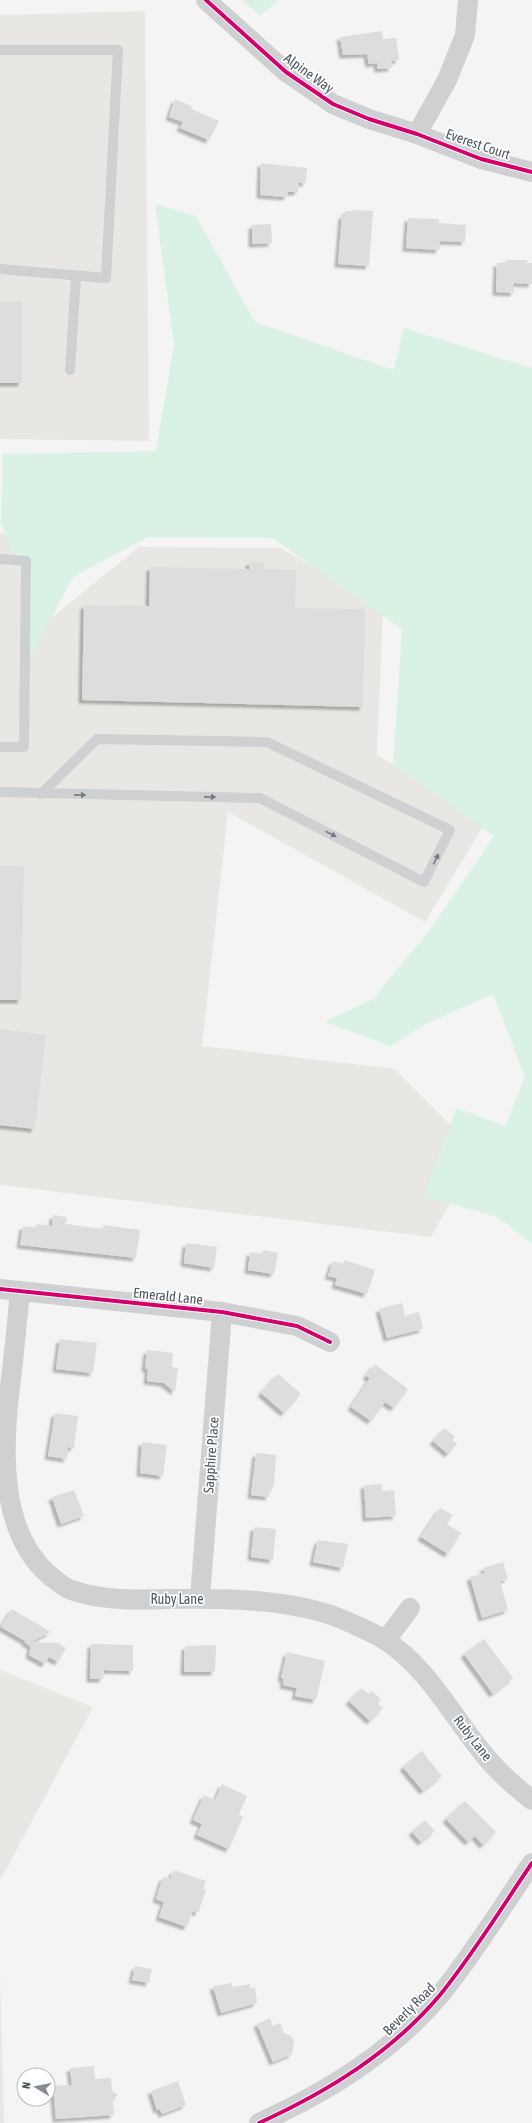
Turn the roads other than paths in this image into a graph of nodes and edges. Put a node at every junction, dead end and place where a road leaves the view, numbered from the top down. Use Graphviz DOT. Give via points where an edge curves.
graph roads {
  1 [pos="206,0"];
  2 [pos="468,0"];
  3 [pos="0,50"];
  4 [pos="417,134"];
  5 [pos="532,172"];
  6 [pos="0,269"];
  7 [pos="76,276"];
  8 [pos="70,370"];
  9 [pos="0,559"];
  10 [pos="0,747"];
  11 [pos="0,792"];
  12 [pos="41,794"];
  13 [pos="0,1290"];
  14 [pos="20,1292"];
  15 [pos="222,1312"];
  16 [pos="330,1342"];
  17 [pos="200,1598"];
  18 [pos="410,1608"];
  19 [pos="386,1640"];
  20 [pos="532,1800"];
  21 [pos="532,1863"];
  22 [pos="258,2123"];
  1 -- 4 [label="street, Alpine Way" via="286,72 333,104 369,119"];
  2 -- 4 [label="street" via="465,35 447,80"];
  3 -- 7 [label="lane" via="118,50 106,278"];
  4 -- 5 [label="street, Everest Court" via="482,159"];
  6 -- 7 [label="lane"];
  7 -- 8 [label="lane"];
  9 -- 10 [label="lane" via="26,561 24,747"];
  11 -- 12 [label="lane"];
  12 -- 12 [label="lane, one-way" via="260,798 424,882 450,830 267,742 97,739"];
  13 -- 14 [label="street, Emerald Lane"];
  14 -- 15 [label="street, Emerald Lane"];
  14 -- 17 [label="street, Ruby Lane" via="1,1473 5,1510 17,1540 37,1567 69,1589 101,1598"];
  15 -- 16 [label="street, Emerald Lane" via="297,1326"];
  15 -- 17 [label="street, Sapphire Place"];
  17 -- 19 [label="street, Ruby Lane" via="303,1608 344,1620"];
  18 -- 19 [label="street"];
  19 -- 20 [label="street, Ruby Lane" via="416,1666 436,1689 482,1753 515,1787"];
  21 -- 22 [label="street, Beverly Road" via="463,1966 439,1996 403,2033 337,2083 299,2105"];
}
